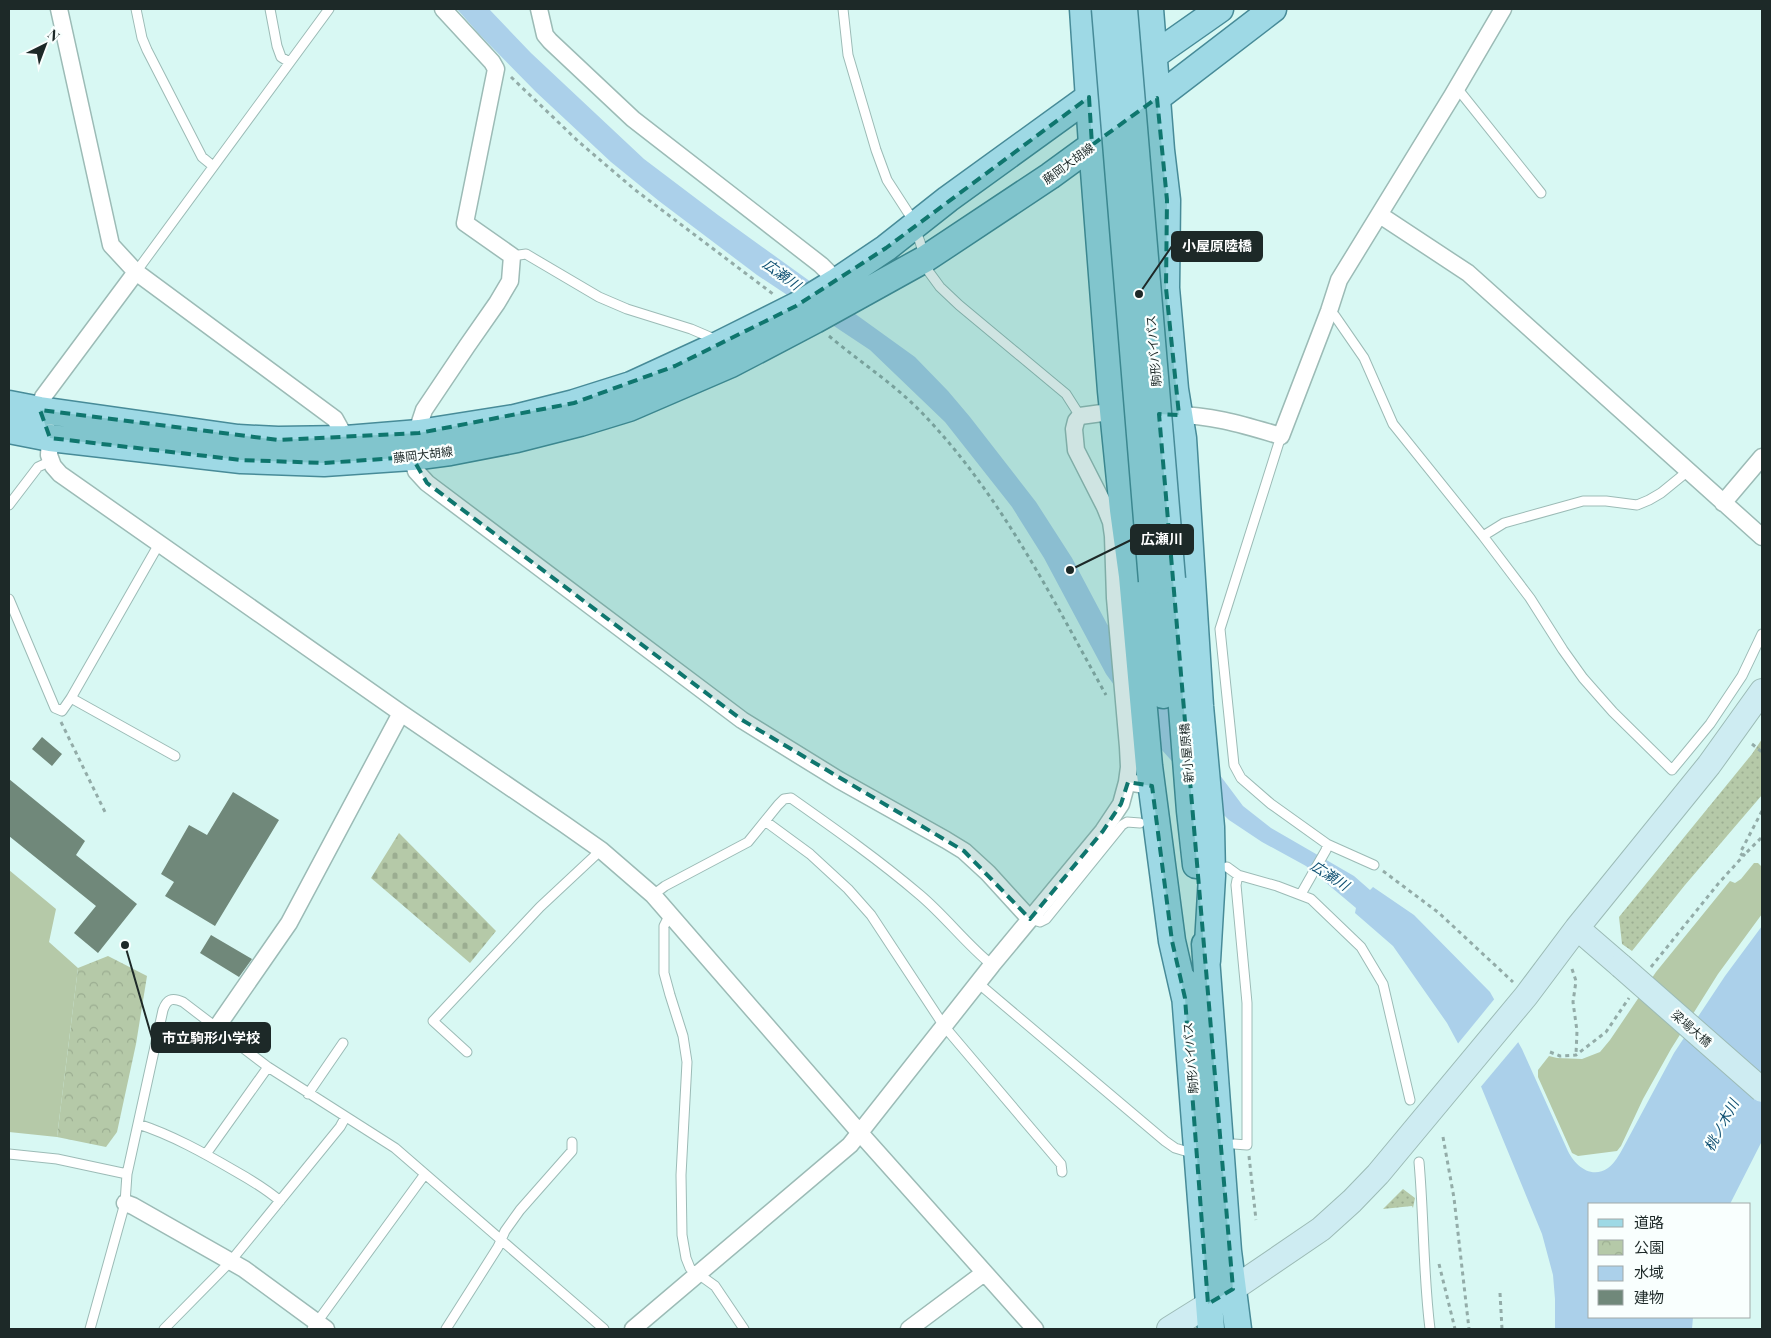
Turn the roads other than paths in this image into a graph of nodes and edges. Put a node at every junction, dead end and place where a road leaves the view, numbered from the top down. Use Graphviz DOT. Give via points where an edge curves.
graph roads {
  1 [pos="59,9"];
  2 [pos="136,9"];
  3 [pos="270,9"];
  4 [pos="329,9"];
  5 [pos="443,9"];
  6 [pos="540,9"];
  7 [pos="843,9"];
  8 [pos="1083,9"];
  9 [pos="1105,9"];
  10 [pos="1124,9"];
  11 [pos="1150,9"];
  12 [pos="1220,9"];
  13 [pos="1273,9"];
  14 [pos="1503,9"];
  15 [pos="1153,56"];
  16 [pos="289,62"];
  17 [pos="1457,88"];
  18 [pos="1089,97"];
  19 [pos="1157,98"];
  20 [pos="1092,145"];
  21 [pos="213,166"];
  22 [pos="1050,176"];
  23 [pos="1541,193"];
  24 [pos="1098,208"];
  25 [pos="1380,215"];
  26 [pos="913,226"];
  27 [pos="512,256"];
  28 [pos="925,259"];
  29 [pos="136,272"];
  30 [pos="840,288"];
  31 [pos="1329,312"];
  32 [pos="804,314"];
  33 [pos="718,345"];
  34 [pos="9,404"];
  35 [pos="40,410"];
  36 [pos="1114,412"];
  37 [pos="1179,415"];
  38 [pos="1080,416"];
  39 [pos="9,430"];
  40 [pos="1281,436"];
  41 [pos="346,439"];
  42 [pos="416,445"];
  43 [pos="51,449"];
  44 [pos="1762,456"];
  45 [pos="1688,471"];
  46 [pos="1723,503"];
  47 [pos="9,505"];
  48 [pos="1483,536"];
  49 [pos="1762,537"];
  50 [pos="159,544"];
  51 [pos="1162,580"];
  52 [pos="9,599"];
  53 [pos="1762,634"];
  54 [pos="1161,671"];
  55 [pos="1762,691"];
  56 [pos="71,698"];
  57 [pos="1191,700"];
  58 [pos="400,713"];
  59 [pos="175,756"];
  60 [pos="1149,780"];
  61 [pos="1190,811"];
  62 [pos="765,821"];
  63 [pos="1140,823"];
  64 [pos="1326,847"];
  65 [pos="602,850"];
  66 [pos="1374,865"];
  67 [pos="1227,867"];
  68 [pos="1238,875"];
  69 [pos="1301,894"];
  70 [pos="653,895"];
  71 [pos="670,914"];
  72 [pos="1030,919"];
  73 [pos="1577,928"];
  74 [pos="1206,961"];
  75 [pos="992,965"];
  76 [pos="978,983"];
  77 [pos="944,1026"];
  78 [pos="217,1027"];
  79 [pos="343,1043"];
  80 [pos="467,1052"];
  81 [pos="268,1068"];
  82 [pos="1762,1090"];
  83 [pos="308,1094"];
  84 [pos="1410,1100"];
  85 [pos="345,1118"];
  86 [pos="138,1124"];
  87 [pos="860,1133"];
  88 [pos="572,1142"];
  89 [pos="1234,1144"];
  90 [pos="1185,1151"];
  91 [pos="9,1154"];
  92 [pos="206,1154"];
  93 [pos="1419,1162"];
  94 [pos="1062,1172"];
  95 [pos="127,1174"];
  96 [pos="425,1174"];
  97 [pos="280,1201"];
  98 [pos="124,1204"];
  99 [pos="501,1240"];
  100 [pos="230,1262"];
  101 [pos="984,1273"];
  102 [pos="697,1274"];
  103 [pos="1233,1289"];
  104 [pos="1209,1317"];
  105 [pos="318,1327"];
  106 [pos="90,1329"];
  107 [pos="164,1329"];
  108 [pos="446,1329"];
  109 [pos="604,1329"];
  110 [pos="633,1329"];
  111 [pos="744,1329"];
  112 [pos="909,1329"];
  113 [pos="1035,1329"];
  114 [pos="1169,1329"];
  115 [pos="1238,1329"];
  116 [pos="1430,1329"];
  1 -- 29 [label="street" via="111,245"];
  2 -- 21 [label="lane" via="147,50 202,157"];
  3 -- 16 [label="lane" via="277,46 281,57"];
  4 -- 16 [label="lane"];
  5 -- 27 [label="street" via="496,69 466,223"];
  6 -- 30 [label="street" via="545,35 550,41 633,119 821,265"];
  7 -- 26 [label="lane" via="848,55 876,150"];
  8 -- 18 [label="main road"];
  9 -- 51 [label="main road, 駒形バイパス, bridge"];
  10 -- 51 [label="main road, 駒形バイパス, bridge"];
  11 -- 15 [label="main road"];
  12 -- 15 [label="main road"];
  13 -- 19 [label="main road, 藤岡大胡線"];
  14 -- 17 [label="street"];
  15 -- 18 [label="main road"];
  15 -- 19 [label="main road"];
  16 -- 21 [label="lane"];
  17 -- 23 [label="lane"];
  17 -- 25 [label="street"];
  18 -- 20 [label="main road"];
  18 -- 26 [label="main road"];
  19 -- 20 [label="main road, 藤岡大胡線"];
  19 -- 37 [label="main road" via="1167,200 1166,288"];
  20 -- 22 [label="main road, 藤岡大胡線"];
  20 -- 24 [label="main road"];
  21 -- 29 [label="lane"];
  22 -- 24 [label="main road" via="1075,181"];
  22 -- 28 [label="main road, 藤岡大胡線"];
  24 -- 36 [label="main road"];
  25 -- 31 [label="street" via="1339,280"];
  25 -- 45 [label="street" via="1468,273"];
  26 -- 28 [label="lane"];
  26 -- 30 [label="main road"];
  27 -- 33 [label="lane" via="526,254 599,297 705,335"];
  27 -- 42 [label="street" via="510,281 424,410"];
  28 -- 30 [label="main road, 藤岡大胡線"];
  28 -- 38 [label="lane" via="929,272 940,287 1066,394"];
  29 -- 35 [label="street" via="49,387"];
  29 -- 41 [label="street" via="335,419"];
  30 -- 32 [label="main road"];
  31 -- 40 [label="street"];
  31 -- 48 [label="lane" via="1364,358 1393,424"];
  32 -- 33 [label="main road, 藤岡大胡線"];
  32 -- 42 [label="main road, 藤岡大胡線" via="731,364 629,408 517,439"];
  33 -- 42 [label="main road, 藤岡大胡線" via="631,385"];
  34 -- 35 [label="main road, 藤岡大胡線"];
  35 -- 41 [label="main road, 藤岡大胡線" via="238,438"];
  35 -- 43 [label="street"];
  36 -- 37 [label="street"];
  36 -- 38 [label="street"];
  36 -- 60 [label="main road"];
  37 -- 40 [label="street" via="1231,421"];
  37 -- 57 [label="main road" via="1183,438"];
  38 -- 60 [label="street" via="1076,421 1076,450 1111,522 1129,767"];
  39 -- 43 [label="main road, 藤岡大胡線"];
  40 -- 64 [label="lane" via="1220,628 1234,764 1241,778 1256,792"];
  41 -- 42 [label="main road, 藤岡大胡線"];
  42 -- 43 [label="main road, 藤岡大胡線" via="324,462"];
  42 -- 72 [label="street" via="416,470 427,483 736,716 964,852"];
  43 -- 47 [label="lane"];
  43 -- 50 [label="street" via="60,474"];
  44 -- 46 [label="street"];
  45 -- 46 [label="street"];
  45 -- 48 [label="lane" via="1661,493 1637,505 1583,501 1504,523"];
  46 -- 49 [label="street"];
  48 -- 53 [label="lane" via="1530,598 1583,678 1672,770 1710,724 1742,676"];
  50 -- 56 [label="lane"];
  50 -- 58 [label="street"];
  51 -- 54 [label="main road, 駒形バイパス"];
  51 -- 57 [label="main road, 駒形バイパス"];
  52 -- 56 [label="lane" via="55,708 62,711"];
  54 -- 60 [label="main road, 新小屋原橋"];
  55 -- 73 [label="street" via="1709,765"];
  56 -- 59 [label="lane"];
  57 -- 61 [label="main road, 新小屋原橋"];
  57 -- 74 [label="main road" via="1211,827 1212,876"];
  58 -- 65 [label="street"];
  58 -- 78 [label="street" via="289,923"];
  60 -- 72 [label="street" via="1121,804 1103,831"];
  60 -- 104 [label="main road, 駒形バイパス" via="1185,998"];
  61 -- 74 [label="main road, 駒形バイパス"];
  62 -- 70 [label="lane" via="748,842"];
  62 -- 75 [label="lane" via="784,799 791,798 921,896"];
  62 -- 77 [label="lane" via="817,860 871,915"];
  63 -- 72 [label="lane" via="1122,825 1046,919 1040,922"];
  64 -- 66 [label="lane"];
  64 -- 69 [label="lane"];
  65 -- 70 [label="street"];
  65 -- 80 [label="lane" via="540,907 433,1021"];
  67 -- 68 [label="lane"];
  68 -- 69 [label="lane"];
  68 -- 89 [label="lane" via="1236,885 1247,1003 1248,1145"];
  69 -- 84 [label="lane" via="1311,899 1361,947 1373,964 1388,1000"];
  70 -- 71 [label="street"];
  71 -- 87 [label="street"];
  71 -- 102 [label="lane" via="664,926 664,973 683,1036 687,1062 681,1175 682,1235 690,1268"];
  72 -- 75 [label="street"];
  73 -- 82 [label="street, 梁場大橋, bridge"];
  73 -- 103 [label="street" via="1520,989 1439,1101 1378,1174 1327,1224"];
  74 -- 103 [label="main road, 駒形バイパス"];
  75 -- 76 [label="street"];
  76 -- 77 [label="street"];
  76 -- 90 [label="lane" via="1165,1141"];
  77 -- 87 [label="street"];
  77 -- 94 [label="lane" via="1061,1164"];
  78 -- 81 [label="lane"];
  78 -- 86 [label="lane" via="178,1000 169,999"];
  79 -- 83 [label="lane"];
  81 -- 83 [label="lane"];
  81 -- 92 [label="lane"];
  83 -- 85 [label="lane"];
  85 -- 96 [label="lane" via="395,1148"];
  85 -- 97 [label="lane"];
  86 -- 92 [label="lane"];
  86 -- 95 [label="lane"];
  87 -- 101 [label="street"];
  87 -- 102 [label="street" via="850,1145"];
  88 -- 99 [label="lane" via="572,1151 520,1210"];
  91 -- 95 [label="lane"];
  92 -- 97 [label="lane"];
  93 -- 116 [label="lane"];
  95 -- 98 [label="lane"];
  96 -- 99 [label="lane"];
  96 -- 105 [label="lane"];
  97 -- 100 [label="lane"];
  98 -- 100 [label="street" via="133,1206"];
  98 -- 106 [label="lane"];
  99 -- 108 [label="lane"];
  99 -- 109 [label="lane"];
  100 -- 105 [label="street" via="244,1269"];
  100 -- 107 [label="lane"];
  101 -- 112 [label="street"];
  101 -- 113 [label="street"];
  102 -- 110 [label="street"];
  102 -- 111 [label="lane" via="715,1286"];
  103 -- 104 [label="street"];
  103 -- 115 [label="main road, 駒形バイパス"];
  104 -- 114 [label="street"];
}
